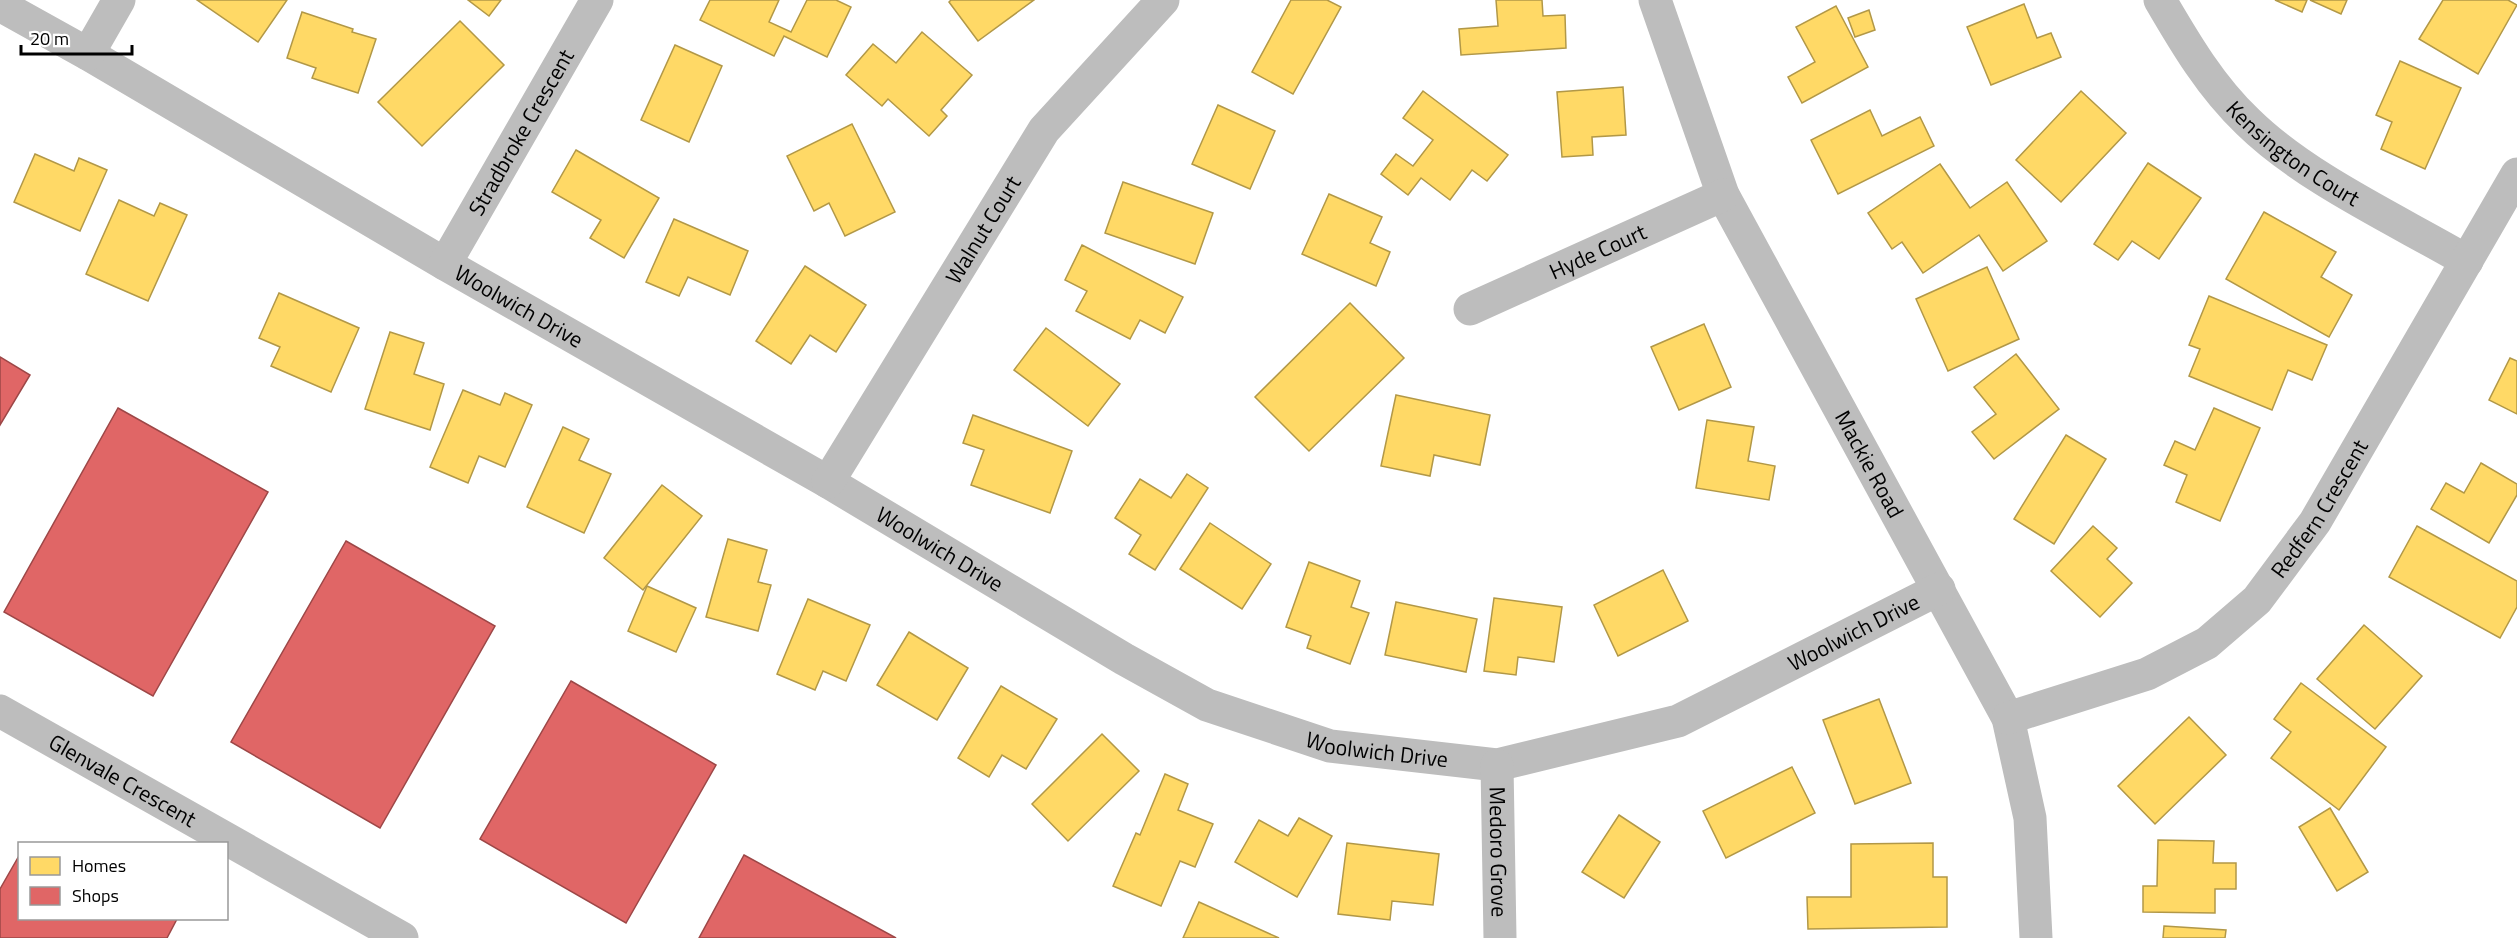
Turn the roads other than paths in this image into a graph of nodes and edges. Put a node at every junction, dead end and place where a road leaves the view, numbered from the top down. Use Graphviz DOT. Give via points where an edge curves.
graph roads {
  1 [pos="119,0"];
  2 [pos="597,0"];
  3 [pos="1163,0"];
  4 [pos="1655,0"];
  5 [pos="2160,0"];
  6 [pos="0,5"];
  7 [pos="88,54"];
  8 [pos="2517,174"];
  9 [pos="1723,195"];
  10 [pos="2467,261"];
  11 [pos="445,264"];
  12 [pos="1470,309"];
  13 [pos="828,482"];
  14 [pos="1939,589"];
  15 [pos="0,711"];
  16 [pos="2008,718"];
  17 [pos="1497,765"];
  18 [pos="402,938"];
  19 [pos="1500,938"];
  20 [pos="2036,938"];
  1 -- 7 [label="street"];
  2 -- 11 [label="street, Stradbroke Crescent"];
  3 -- 13 [label="street, Walnut Court" via="1044,130"];
  4 -- 9 [label="street, Mackie Road"];
  5 -- 10 [label="street, Kensington Court" via="2203,70 2247,121 2271,142 2332,183"];
  6 -- 7 [label="street, Woolwich Drive"];
  7 -- 11 [label="street, Woolwich Drive"];
  8 -- 10 [label="street, Redfern Crescent"];
  9 -- 12 [label="street, Hyde Court"];
  9 -- 14 [label="street, Mackie Road"];
  10 -- 16 [label="street, Redfern Crescent" via="2314,522 2257,600 2207,642 2147,674"];
  11 -- 13 [label="street, Woolwich Drive"];
  13 -- 17 [label="street, Woolwich Drive" via="1207,705 1330,746"];
  14 -- 16 [label="street, Mackie Road"];
  14 -- 17 [label="street, Woolwich Drive" via="1678,721"];
  15 -- 18 [label="street, Glenvale Crescent"];
  16 -- 20 [label="street, Mackie Road" via="2030,818"];
  17 -- 19 [label="street, Medoro Grove"];
}
